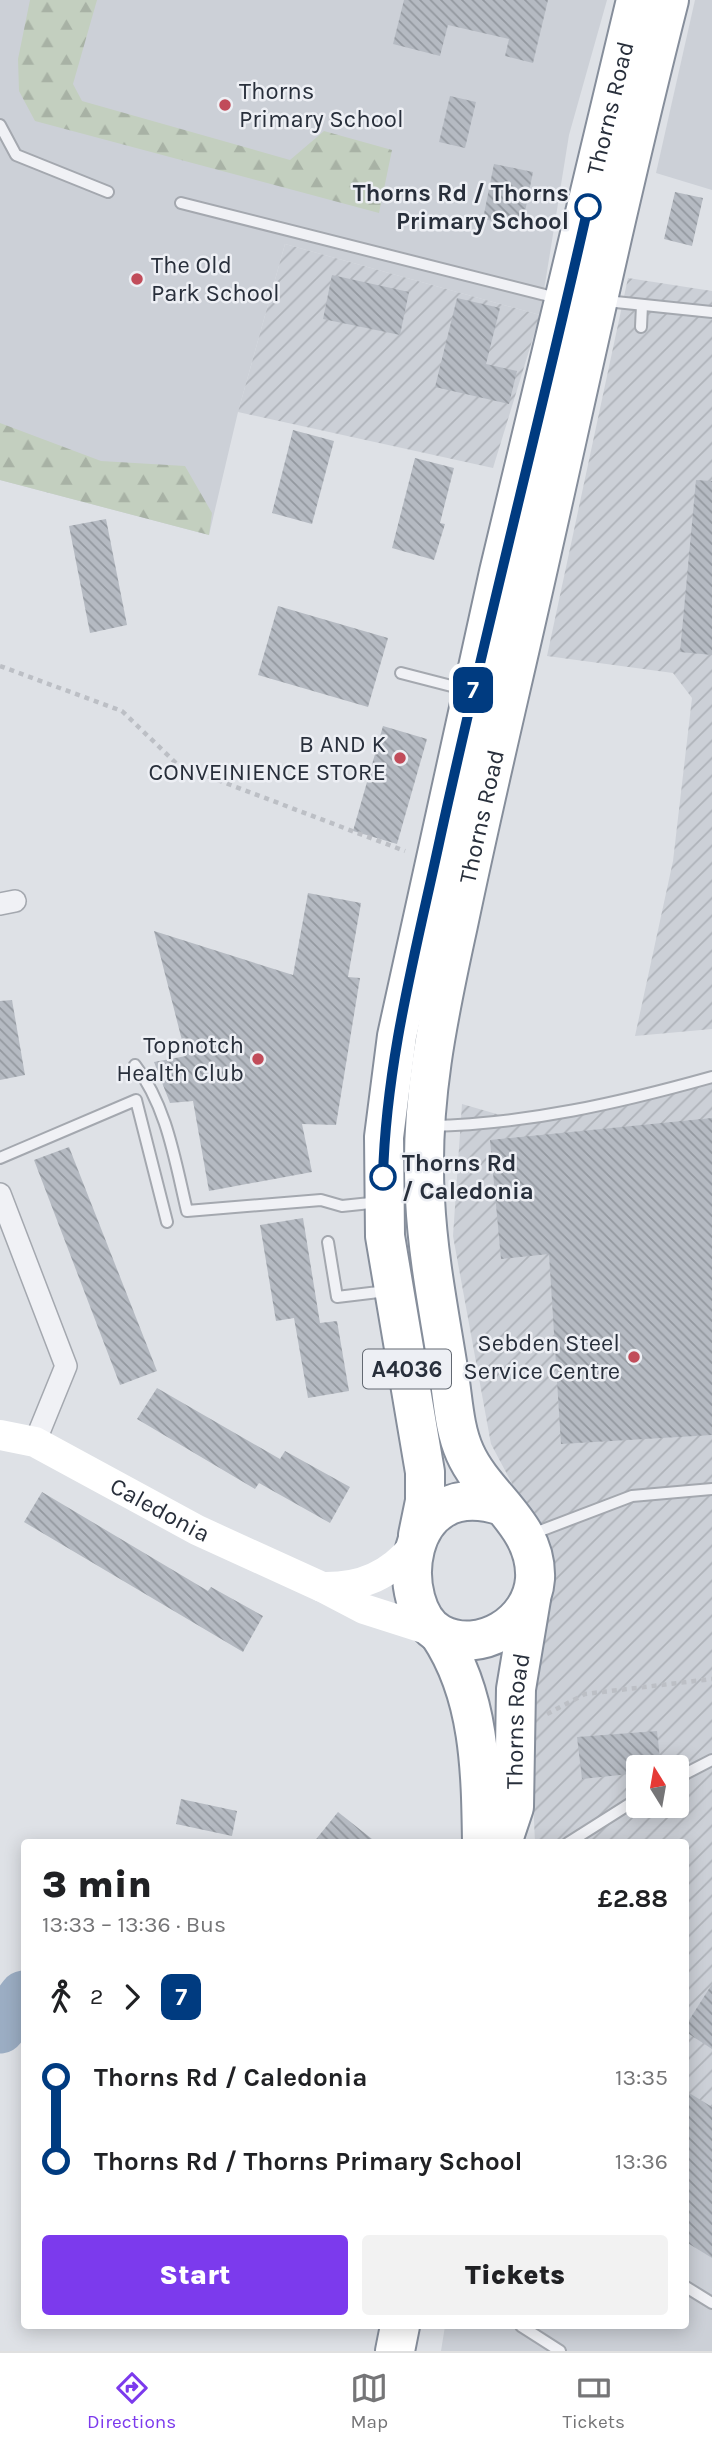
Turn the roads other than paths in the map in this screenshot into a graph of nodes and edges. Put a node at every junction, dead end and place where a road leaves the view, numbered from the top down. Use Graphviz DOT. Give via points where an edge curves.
graph roads {
  1 [pos="636,0"];
  2 [pos="669,0"];
  3 [pos="0,125"];
  4 [pos="108,192"];
  5 [pos="181,203"];
  6 [pos="583,301"];
  7 [pos="642,305"];
  8 [pos="712,312"];
  9 [pos="641,327"];
  10 [pos="401,673"];
  11 [pos="473,691"];
  12 [pos="135,1065"];
  13 [pos="712,1077"];
  14 [pos="425,1126"];
  15 [pos="0,1158"];
  16 [pos="0,1194"];
  17 [pos="404,1198"];
  18 [pos="167,1222"];
  19 [pos="328,1242"];
  20 [pos="394,1290"];
  21 [pos="0,1435"];
  22 [pos="35,1442"];
  23 [pos="712,1489"];
  24 [pos="502,1506"];
  25 [pos="526,1537"];
  26 [pos="416,1540"];
  27 [pos="322,1587"];
  28 [pos="531,1599"];
  29 [pos="437,1633"];
  30 [pos="712,1760"];
  31 [pos="690,1771"];
  32 [pos="626,1806"];
  33 [pos="482,1839"];
  34 [pos="503,1839"];
  35 [pos="574,1839"];
  36 [pos="689,2289"];
  37 [pos="712,2303"];
  38 [pos="399,2329"];
  39 [pos="527,2329"];
  40 [pos="395,2351"];
  41 [pos="560,2351"];
  1 -- 6 [label="highway, Thorns Road / A4036"];
  2 -- 6 [label="highway, Thorns Road / A4036"];
  3 -- 4 [label="lane" via="16,155"];
  5 -- 6 [label="lane"];
  6 -- 7 [label="lane"];
  6 -- 11 [label="highway, Thorns Road / A4036"];
  6 -- 14 [label="highway, Thorns Road / A4036" via="432,1047"];
  7 -- 8 [label="lane"];
  7 -- 9 [label="lane"];
  10 -- 11 [label="lane"];
  11 -- 17 [label="highway, Thorns Road / A4036" via="397,1036 384,1137"];
  12 -- 17 [label="lane" via="159,1104 187,1211 321,1200 342,1206"];
  13 -- 14 [label="lane" via="562,1113 501,1123"];
  14 -- 17 [label="highway, Thorns Road / A4036"];
  15 -- 18 [label="lane" via="136,1100"];
  16 -- 22 [label="street" via="66,1366"];
  17 -- 20 [label="highway, Thorns Road / A4036"];
  17 -- 24 [label="highway, Thorns Road / A4036" via="429,1251 460,1438 477,1474"];
  19 -- 20 [label="lane" via="337,1297"];
  20 -- 26 [label="highway, Thorns Road / A4036" via="425,1472 425,1502"];
  21 -- 22 [label="street, Caledonia"];
  22 -- 27 [label="street, Caledonia" via="197,1531"];
  23 -- 25 [label="lane" via="632,1496"];
  24 -- 25 [label="highway, A4036"];
  24 -- 26 [label="highway" via="466,1500 446,1506 428,1519"];
  25 -- 28 [label="highway, A4036" via="535,1580"];
  26 -- 27 [label="street" via="402,1561 371,1580"];
  26 -- 29 [label="highway, A4036" via="415,1589 420,1609"];
  27 -- 29 [label="street, Caledonia" via="364,1609"];
  28 -- 29 [label="highway" via="522,1615 492,1636 461,1640"];
  28 -- 34 [label="highway, Thorns Road / A4036" via="516,1689 514,1807"];
  29 -- 33 [label="highway, Thorns Road / A4036" via="457,1660 468,1691 475,1728"];
  30 -- 31 [label="lane"];
  32 -- 35 [label="lane"];
  36 -- 37 [label="lane"];
  38 -- 40 [label="highway"];
  39 -- 41 [label="lane"];
}
